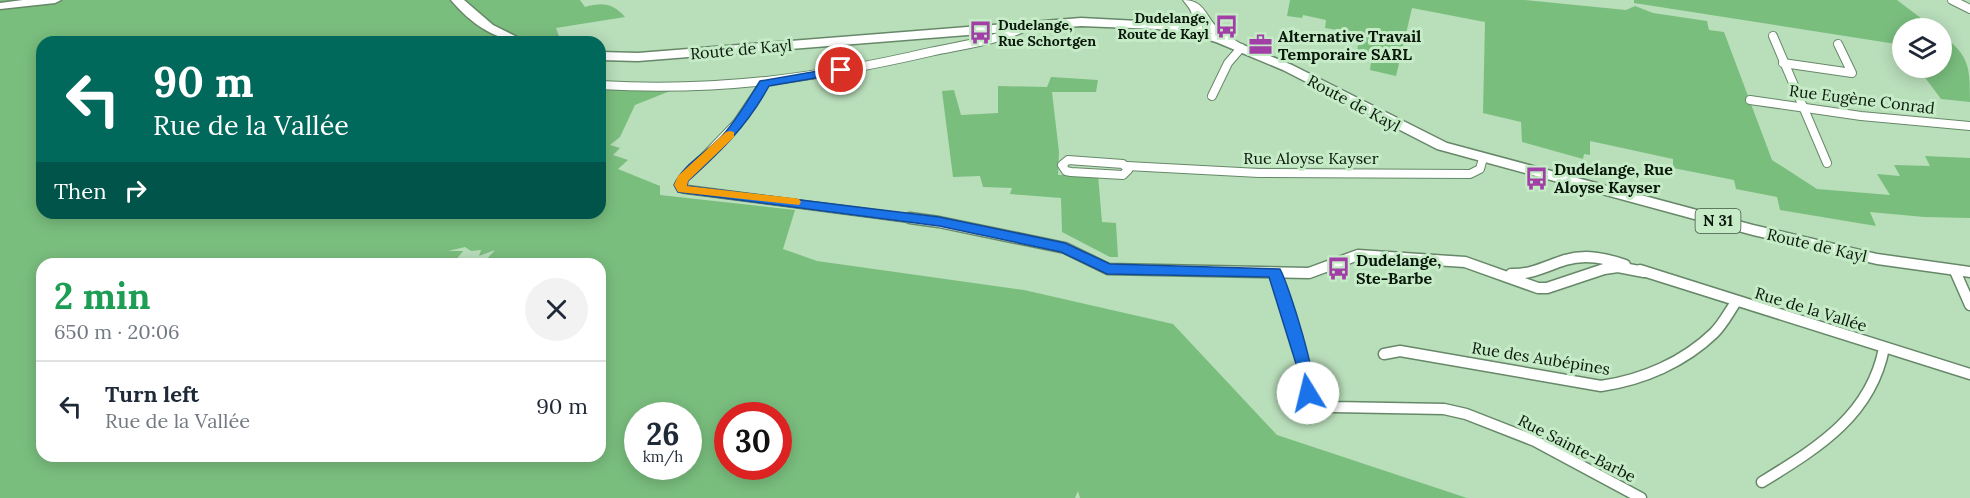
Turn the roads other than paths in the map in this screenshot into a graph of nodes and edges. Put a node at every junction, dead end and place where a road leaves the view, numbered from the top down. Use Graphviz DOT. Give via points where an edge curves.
graph roads {
  1 [pos="55,0"];
  2 [pos="457,0"];
  3 [pos="1952,0"];
  4 [pos="1192,3"];
  5 [pos="0,6"];
  6 [pos="1970,9"];
  7 [pos="1029,26"];
  8 [pos="1207,31"];
  9 [pos="507,36"];
  10 [pos="1773,36"];
  11 [pos="1838,44"];
  12 [pos="1241,48"];
  13 [pos="606,56"];
  14 [pos="1783,63"];
  15 [pos="764,83"];
  16 [pos="606,85"];
  17 [pos="1212,96"];
  18 [pos="1750,100"];
  19 [pos="1801,107"];
  20 [pos="1970,126"];
  21 [pos="1483,158"];
  22 [pos="1827,164"];
  23 [pos="1127,166"];
  24 [pos="1576,258"];
  25 [pos="1497,272"];
  26 [pos="1595,272"];
  27 [pos="1644,272"];
  28 [pos="1963,272"];
  29 [pos="1275,273"];
  30 [pos="1530,274"];
  31 [pos="1538,288"];
  32 [pos="1736,302"];
  33 [pos="1970,304"];
  34 [pos="1884,348"];
  35 [pos="1384,354"];
  36 [pos="1970,374"];
  37 [pos="1762,482"];
  38 [pos="1641,498"];
  1 -- 5 [label="main road"];
  2 -- 9 [label="main road" via="489,28"];
  3 -- 6 [label="street"];
  4 -- 8 [label="main road" via="1199,15 1197,28"];
  7 -- 8 [label="main road, Route de Kayl / N 31" via="1117,22"];
  7 -- 13 [label="main road, Route de Kayl / N 31" via="638,57"];
  7 -- 15 [label="street" via="909,57"];
  8 -- 12 [label="main road, Route de Kayl / N 31"];
  10 -- 14 [label="street"];
  11 -- 14 [label="street" via="1852,73"];
  12 -- 17 [label="street" via="1228,63"];
  12 -- 21 [label="main road, Route de Kayl / N 31" via="1338,92 1415,135"];
  14 -- 19 [label="street"];
  15 -- 16 [label="street" via="666,88"];
  15 -- 29 [label="street, Rue de la Vallée" via="750,110 726,140 683,179 683,189 939,222 1065,248 1107,269"];
  18 -- 19 [label="street, Rue Eugène Conrad"];
  19 -- 20 [label="street, Rue Eugène Conrad"];
  19 -- 22 [label="street"];
  21 -- 23 [label="street, Rue Aloyse Kayser" via="1478,172 1470,174 1259,173"];
  21 -- 28 [label="main road, Route de Kayl / N 31" via="1763,232 1877,259"];
  23 -- 23 [label="street, Rue Aloyse Kayser" via="1127,173 1117,175 1071,172 1062,165 1068,160"];
  24 -- 26 [label="street" via="1586,261"];
  24 -- 27 [label="street, Rue de la Vallée" via="1601,258"];
  24 -- 30 [label="street, Rue de la Vallée"];
  25 -- 29 [label="street, Rue de la Vallée" via="1465,262 1358,255 1309,273"];
  25 -- 30 [label="street, Rue de la Vallée"];
  25 -- 31 [label="street, Rue de la Vallée"];
  26 -- 27 [label="street, Rue de la Vallée" via="1617,267"];
  26 -- 31 [label="street, Rue de la Vallée"];
  27 -- 32 [label="street, Rue de la Vallée"];
  28 -- 33 [label="street, Route de Kayl"];
  29 -- 38 [label="street, Rue Sainte-Barbe" via="1304,367 1308,393 1320,403 1333,407 1444,409 1466,414 1536,441"];
  30 -- 31 [label="street"];
  32 -- 34 [label="street, Rue de la Vallée"];
  32 -- 35 [label="street, Rue des Aubépines" via="1716,331 1698,346 1672,362 1617,385 1600,386 1400,351"];
  34 -- 36 [label="street, Rue de la Vallée"];
  34 -- 37 [label="street" via="1883,363 1875,380 1848,418 1809,453"];
}
